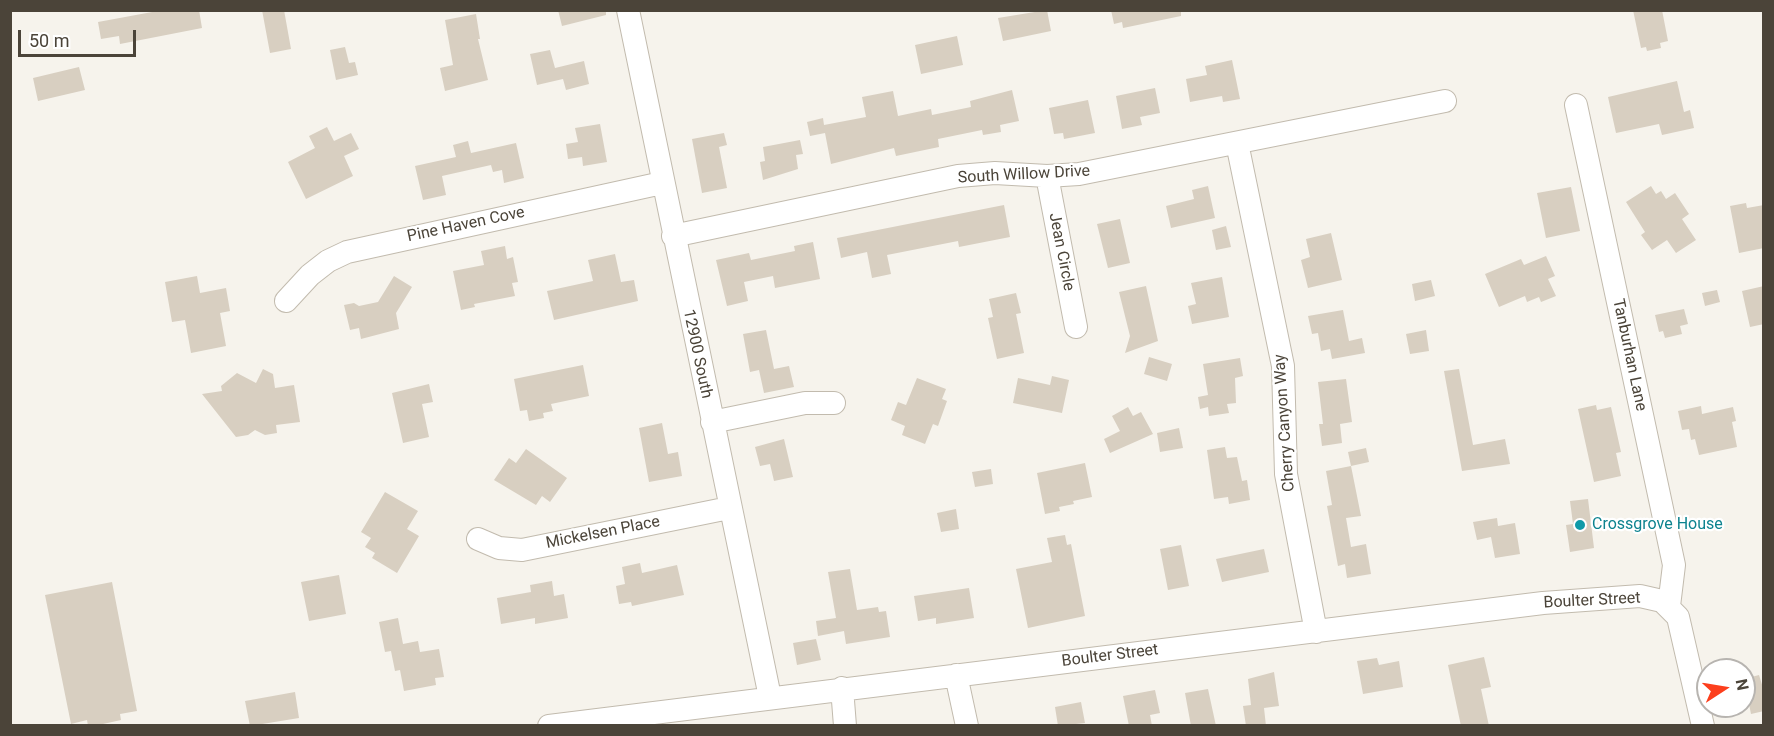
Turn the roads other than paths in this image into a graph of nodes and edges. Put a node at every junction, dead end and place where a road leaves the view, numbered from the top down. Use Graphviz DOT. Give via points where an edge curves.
graph roads {
  1 [pos="628,10"];
  2 [pos="1445,101"];
  3 [pos="1576,105"];
  4 [pos="1237,143"];
  5 [pos="1047,176"];
  6 [pos="662,183"];
  7 [pos="673,236"];
  8 [pos="285,301"];
  9 [pos="1076,327"];
  10 [pos="834,403"];
  11 [pos="711,422"];
  12 [pos="729,508"];
  13 [pos="478,539"];
  14 [pos="1669,606"];
  15 [pos="1316,632"];
  16 [pos="956,675"];
  17 [pos="842,688"];
  18 [pos="770,697"];
  19 [pos="549,726"];
  20 [pos="845,726"];
  21 [pos="967,726"];
  22 [pos="1703,726"];
  1 -- 6 [label="street, 12900 South"];
  2 -- 4 [label="street, South Willow Drive"];
  3 -- 14 [label="street, Tanburhan Lane" via="1674,565"];
  4 -- 5 [label="street, South Willow Drive" via="1118,168"];
  4 -- 15 [label="street, Cherry Canyon Way" via="1283,366 1286,474"];
  5 -- 7 [label="street, South Willow Drive" via="958,176"];
  5 -- 9 [label="street, Jean Circle"];
  6 -- 7 [label="street, 12900 South"];
  6 -- 8 [label="street, Pine Haven Cove" via="347,252 328,261"];
  7 -- 11 [label="street, 12900 South"];
  10 -- 11 [label="street" via="805,403"];
  11 -- 12 [label="street, 12900 South"];
  12 -- 13 [label="street, Mickelsen Place" via="522,550 499,548"];
  12 -- 18 [label="street, 12900 South"];
  14 -- 15 [label="street, Boulter Street" via="1655,599 1612,596"];
  14 -- 22 [label="street" via="1677,617"];
  15 -- 16 [label="street, Boulter Street"];
  16 -- 17 [label="street, Boulter Street"];
  16 -- 21 [label="street"];
  17 -- 18 [label="street, Boulter Street"];
  17 -- 20 [label="street"];
  18 -- 19 [label="street, Boulter Street"];
}
